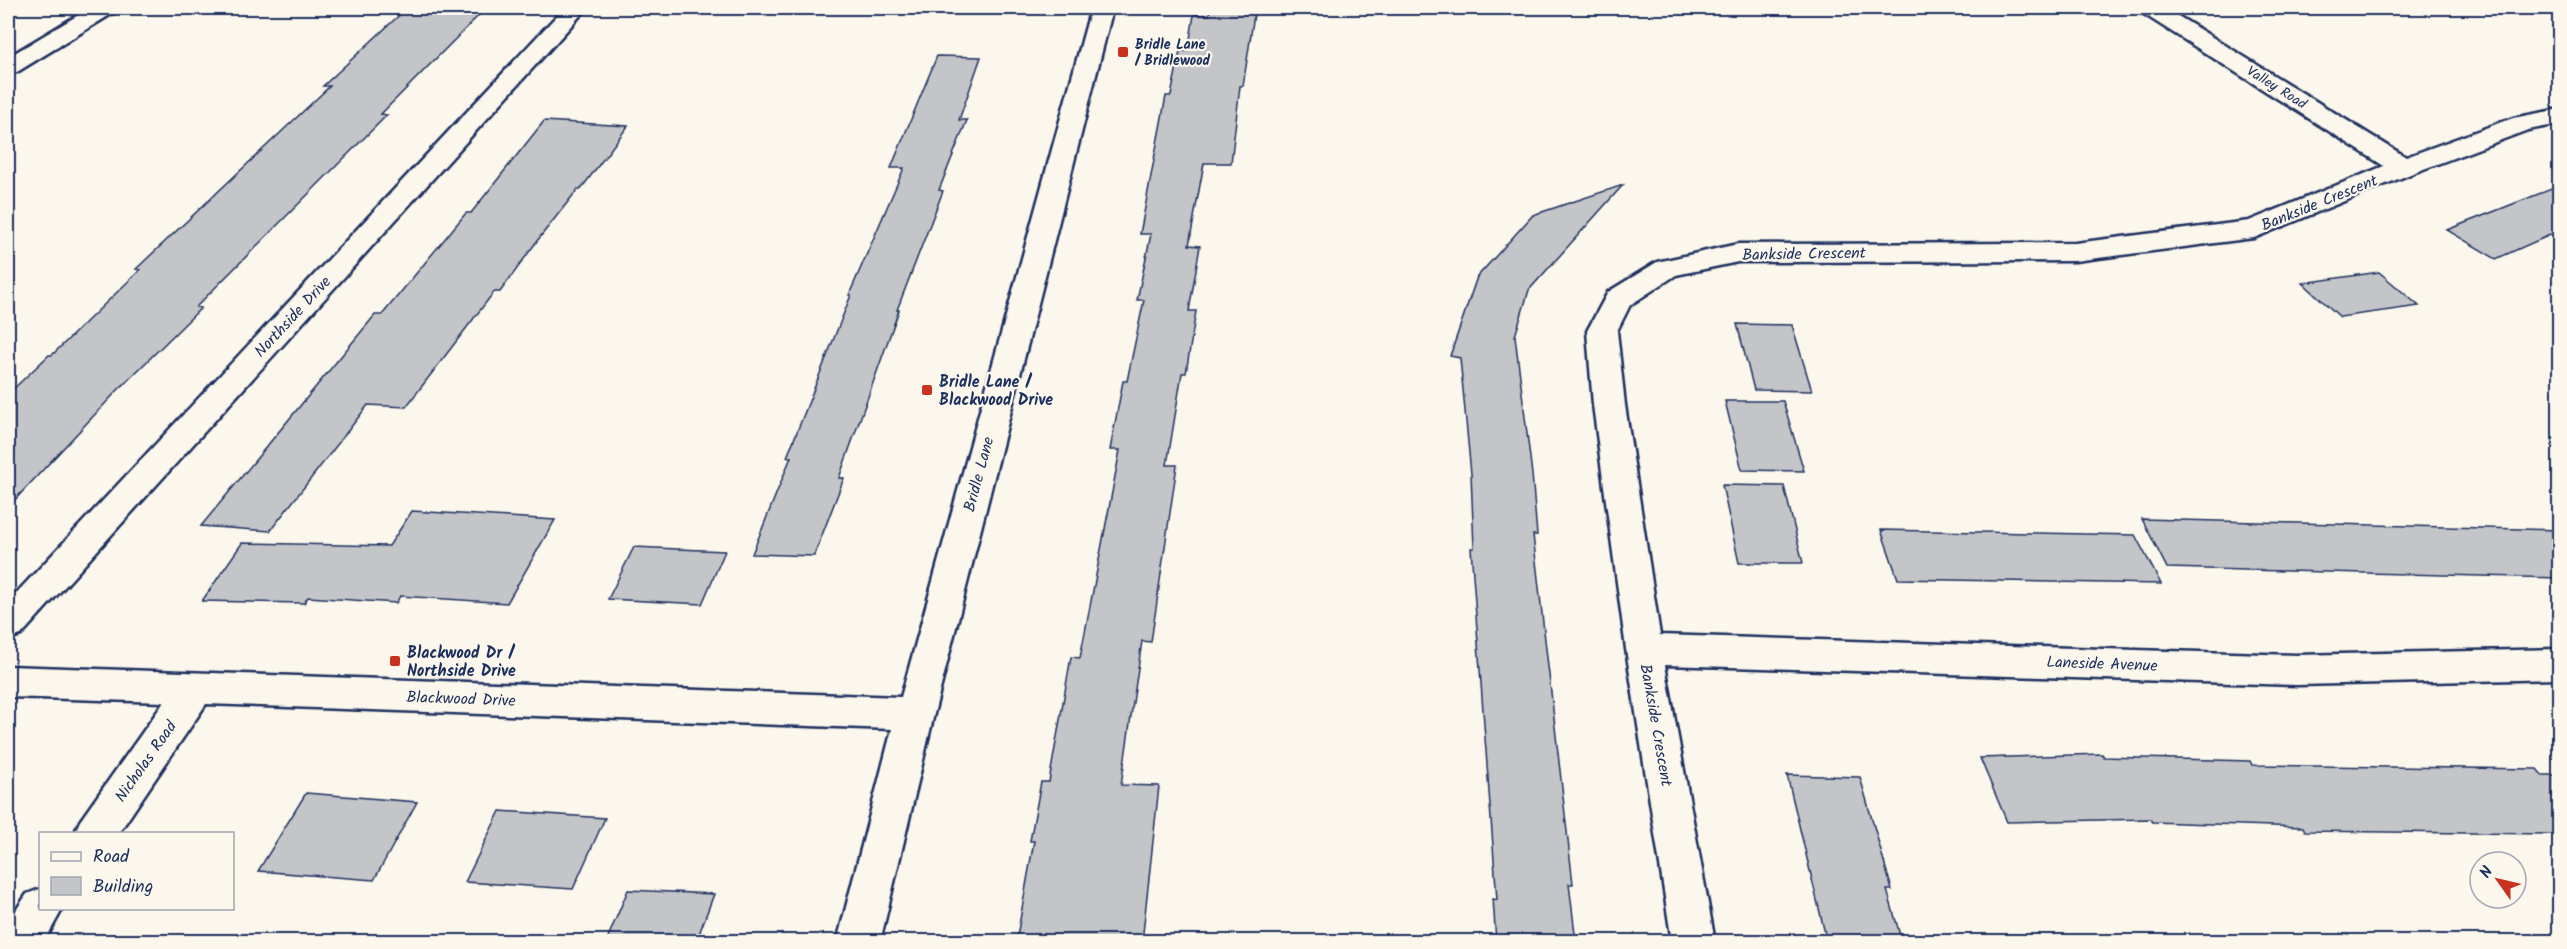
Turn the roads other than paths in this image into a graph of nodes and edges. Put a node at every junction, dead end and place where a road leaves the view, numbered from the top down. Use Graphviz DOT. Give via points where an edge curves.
graph roads {
  1 [pos="105,8"];
  2 [pos="576,8"];
  3 [pos="1102,8"];
  4 [pos="2150,8"];
  5 [pos="8,67"];
  6 [pos="2559,116"];
  7 [pos="2404,167"];
  8 [pos="8,625"];
  9 [pos="1644,649"];
  10 [pos="2559,664"];
  11 [pos="8,681"];
  12 [pos="195,689"];
  13 [pos="915,714"];
  14 [pos="95,832"];
  15 [pos="41,910"];
  16 [pos="19,942"];
  17 [pos="858,942"];
  18 [pos="1694,942"];
  1 -- 5 [label="street"];
  2 -- 8 [label="street, Northside Drive"];
  3 -- 13 [label="street, Bridle Lane"];
  4 -- 7 [label="street, Valley Road"];
  6 -- 7 [label="street, Bankside Crescent" via="2522,123"];
  7 -- 9 [label="street, Bankside Crescent" via="2254,229 2074,252 1738,253 1667,268 1618,299 1602,331"];
  9 -- 10 [label="street, Laneside Avenue" via="2297,670"];
  9 -- 18 [label="street, Bankside Crescent"];
  11 -- 12 [label="street, Blackwood Drive"];
  12 -- 13 [label="street, Blackwood Drive"];
  12 -- 14 [label="street, Nicholas Road"];
  13 -- 17 [label="street, Bridle Lane"];
  15 -- 16 [label="street"];
}
